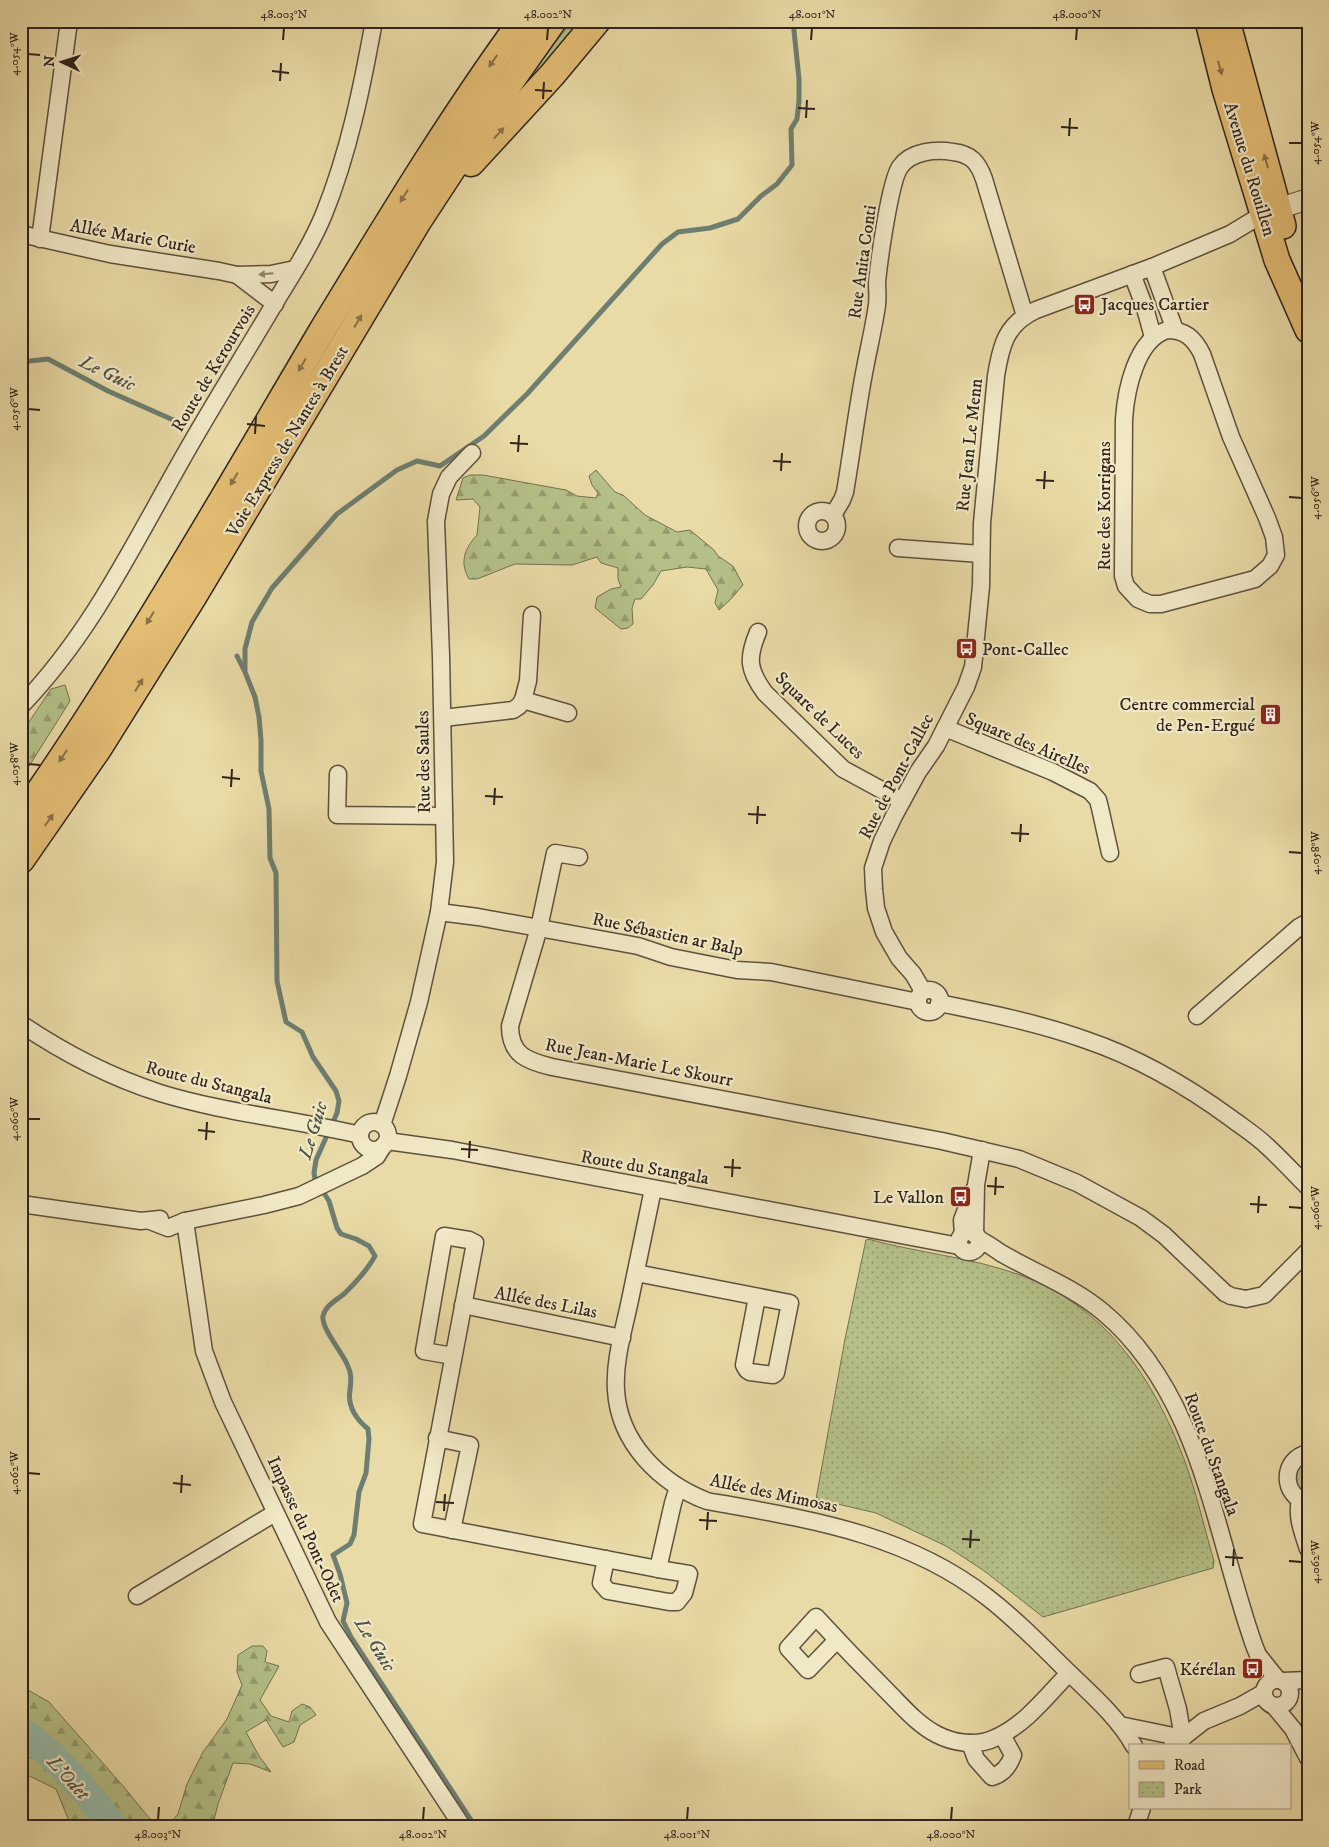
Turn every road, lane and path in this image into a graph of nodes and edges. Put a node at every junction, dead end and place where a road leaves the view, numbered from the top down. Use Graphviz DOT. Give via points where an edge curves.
graph roads {
  1 [pos="69,21"];
  2 [pos="374,21"];
  3 [pos="522,21"];
  4 [pos="553,21"];
  5 [pos="597,21"];
  6 [pos="1208,21"];
  7 [pos="1226,21"];
  8 [pos="1308,199"];
  9 [pos="1270,211"];
  10 [pos="418,220"];
  11 [pos="21,234"];
  12 [pos="40,239"];
  13 [pos="1152,267"];
  14 [pos="295,269"];
  15 [pos="1132,274"];
  16 [pos="237,275"];
  17 [pos="275,304"];
  18 [pos="1025,316"];
  19 [pos="1305,322"];
  20 [pos="1174,330"];
  21 [pos="1154,337"];
  22 [pos="472,453"];
  23 [pos="833,515"];
  24 [pos="898,548"];
  25 [pos="981,554"];
  26 [pos="532,616"];
  27 [pos="758,632"];
  28 [pos="974,660"];
  29 [pos="523,700"];
  30 [pos="21,706"];
  31 [pos="568,713"];
  32 [pos="443,718"];
  33 [pos="945,728"];
  34 [pos="338,774"];
  35 [pos="902,801"];
  36 [pos="444,816"];
  37 [pos="21,818"];
  38 [pos="1110,853"];
  39 [pos="579,857"];
  40 [pos="21,860"];
  41 [pos="439,912"];
  42 [pos="1308,922"];
  43 [pos="539,928"];
  44 [pos="921,997"];
  45 [pos="1197,1016"];
  46 [pos="21,1024"];
  47 [pos="398,1076"];
  48 [pos="363,1135"];
  49 [pos="385,1136"];
  50 [pos="982,1150"];
  51 [pos="340,1176"];
  52 [pos="1308,1187"];
  53 [pos="652,1189"];
  54 [pos="21,1204"];
  55 [pos="185,1221"];
  56 [pos="969,1240"];
  57 [pos="1308,1251"];
  58 [pos="636,1273"];
  59 [pos="757,1297"];
  60 [pos="463,1305"];
  61 [pos="622,1338"];
  62 [pos="453,1356"];
  63 [pos="437,1438"];
  64 [pos="1308,1453"];
  65 [pos="678,1487"];
  66 [pos="1304,1501"];
  67 [pos="276,1513"];
  68 [pos="452,1530"];
  69 [pos="1308,1549"];
  70 [pos="606,1559"];
  71 [pos="658,1569"];
  72 [pos="137,1596"];
  73 [pos="837,1640"];
  74 [pos="1258,1656"];
  75 [pos="1069,1673"];
  76 [pos="1139,1674"];
  77 [pos="1308,1681"];
  78 [pos="1285,1688"];
  79 [pos="1268,1698"];
  80 [pos="1120,1725"];
  81 [pos="1293,1729"];
  82 [pos="1002,1734"];
  83 [pos="1178,1742"];
  84 [pos="970,1743"];
  85 [pos="1133,1744"];
  86 [pos="1308,1758"];
  87 [pos="1141,1810"];
  88 [pos="462,1826"];
  89 [pos="1136,1826"];
  1 -- 12 [label="street"];
  2 -- 14 [label="street, Route de Kerourvois" via="362,90 343,163 323,216"];
  3 -- 37 [label="highway, Voie Express de Nantes à Brest, one-way" via="454,118 386,225 171,585"];
  4 -- 10 [label="highway, Voie Express de Nantes à Brest"];
  10 -- 5 [label="highway, one-way" via="552,75"];
  6 -- 9 [label="main road, Avenue du Rouillen, one-way" via="1228,98"];
  9 -- 7 [label="main road, Avenue du Rouillen, one-way"];
  8 -- 9 [label="street"];
  9 -- 13 [label="street" via="1230,234"];
  9 -- 19 [label="main road, Avenue du Rouillen" via="1278,260"];
  40 -- 10 [label="highway, Voie Express de Nantes à Brest, one-way" via="98,749 188,606"];
  11 -- 12 [label="street, Allée Marie Curie"];
  12 -- 16 [label="street, Allée Marie Curie"];
  13 -- 15 [label="street"];
  13 -- 20 [label="street"];
  14 -- 16 [label="street, Allée Marie Curie, one-way" via="271,274"];
  14 -- 17 [label="street, Route de Kerourvois"];
  15 -- 18 [label="street"];
  15 -- 21 [label="street"];
  16 -- 17 [label="street, Allée Marie Curie"];
  17 -- 30 [label="street, Route de Kerourvois" via="93,616 57,666"];
  18 -- 23 [label="street, Rue Anita Conti" via="976,161 960,152 933,151 918,154 900,166 889,207 877,283 878,302 845,492"];
  18 -- 25 [label="street, Rue Jean Le Menn" via="1014,325 999,355"];
  20 -- 21 [label="street"];
  20 -- 21 [label="street, Rue des Korrigans" via="1190,336 1202,354 1231,437 1274,537 1276,555 1270,566 1255,579 1174,601 1150,604 1131,593 1123,576 1123,504 1126,400 1130,379 1144,348"];
  22 -- 32 [label="street, Rue des Saules" via="449,477 438,507"];
  24 -- 25 [label="street"];
  25 -- 28 [label="street, Rue Jean Le Menn" via="982,586"];
  26 -- 29 [label="street" via="528,681"];
  27 -- 35 [label="street, Square de Luces" via="750,650 750,660 757,682 765,693 843,769"];
  28 -- 33 [label="street, Rue de Pont-Callec" via="969,681"];
  29 -- 31 [label="street"];
  29 -- 32 [label="street" via="513,710"];
  32 -- 36 [label="street, Rue des Saules"];
  33 -- 35 [label="street, Rue de Pont-Callec"];
  33 -- 38 [label="street, Square des Airelles" via="1053,772 1090,791 1098,800"];
  34 -- 36 [label="street" via="337,815"];
  35 -- 44 [label="street, Rue de Pont-Callec" via="875,860 874,889 884,932 912,974"];
  36 -- 41 [label="street, Rue des Saules" via="445,862"];
  39 -- 43 [label="street, Rue Jean-Marie Le Skourr" via="556,853"];
  41 -- 43 [label="street, Rue Sébastien ar Balp"];
  41 -- 47 [label="street, Rue des Saules"];
  42 -- 45 [label="street" via="1298,927"];
  43 -- 44 [label="street, Rue Sébastien ar Balp" via="638,946 671,957 727,968"];
  43 -- 50 [label="street, Rue Jean-Marie Le Skourr" via="510,1026 513,1046 526,1059 552,1067"];
  44 -- 52 [label="street, Rue Sébastien ar Balp" via="922,1009 928,1012 939,1004 1058,1030 1108,1048 1158,1072 1208,1101 1251,1133"];
  46 -- 48 [label="street, Route du Stangala" via="74,1057 160,1093 210,1106"];
  47 -- 48 [label="street, Rue des Saules"];
  47 -- 49 [label="street, Rue des Saules"];
  48 -- 49 [label="street" via="370,1122"];
  48 -- 49 [label="street" via="375,1150"];
  48 -- 51 [label="street, Rue des Saules" via="358,1161"];
  49 -- 51 [label="street" via="377,1156"];
  49 -- 53 [label="street, Route du Stangala" via="413,1145"];
  50 -- 56 [label="street"];
  50 -- 57 [label="street, Rue Jean-Marie Le Skourr" via="1039,1166 1126,1208 1164,1235 1225,1293 1238,1298 1264,1295"];
  51 -- 55 [label="street" via="283,1201"];
  53 -- 56 [label="street, Route du Stangala" via="910,1236"];
  53 -- 58 [label="street, Allée des Mimosas"];
  54 -- 55 [label="street" via="150,1221 168,1228"];
  55 -- 67 [label="street, Impasse du Pont-Odet" via="204,1351"];
  56 -- 74 [label="street, Route du Stangala" via="1045,1275 1096,1307 1133,1342 1155,1371 1177,1410 1201,1469"];
  58 -- 59 [label="street"];
  58 -- 61 [label="street, Allée des Mimosas"];
  59 -- 59 [label="street" via="790,1304 773,1375 747,1370 744,1365"];
  60 -- 61 [label="street, Allée des Lilas"];
  60 -- 62 [label="street"];
  60 -- 62 [label="street" via="475,1243 444,1236 424,1351"];
  61 -- 65 [label="street, Allée des Mimosas" via="616,1389 623,1422 643,1457"];
  62 -- 63 [label="street"];
  63 -- 68 [label="street" via="422,1524"];
  63 -- 68 [label="street" via="470,1445"];
  64 -- 66 [label="street" via="1297,1457 1288,1470 1287,1478 1292,1494"];
  65 -- 71 [label="street"];
  65 -- 75 [label="street, Allée des Mimosas" via="707,1501 816,1521 864,1534 917,1554 987,1597"];
  66 -- 69 [label="street" via="1298,1508"];
  67 -- 72 [label="street"];
  67 -- 88 [label="street, Impasse du Pont-Odet" via="335,1634"];
  68 -- 70 [label="street"];
  70 -- 71 [label="street"];
  70 -- 71 [label="street" via="601,1583 608,1591 677,1602 684,1594 689,1574"];
  73 -- 84 [label="street" via="918,1721 935,1734"];
  74 -- 78 [label="street, Route du Stangala"];
  74 -- 79 [label="street, Route du Stangala"];
  75 -- 80 [label="street, Allée des Mimosas"];
  75 -- 82 [label="street" via="1019,1724"];
  76 -- 83 [label="street" via="1166,1667 1178,1709"];
  77 -- 78 [label="street"];
  78 -- 79 [label="street" via="1270,1682"];
  78 -- 79 [label="street" via="1282,1705"];
  78 -- 81 [label="street, Route du Stangala"];
  79 -- 81 [label="street, Route du Stangala"];
  79 -- 83 [label="street" via="1204,1721"];
  80 -- 83 [label="street"];
  80 -- 85 [label="street, Allée des Mimosas"];
  81 -- 86 [label="street, Route du Stangala"];
  82 -- 84 [label="street" via="984,1742"];
  82 -- 84 [label="street" via="1012,1755 1000,1775 992,1776 986,1771 976,1760"];
  87 -- 89 [label="street"];
}
